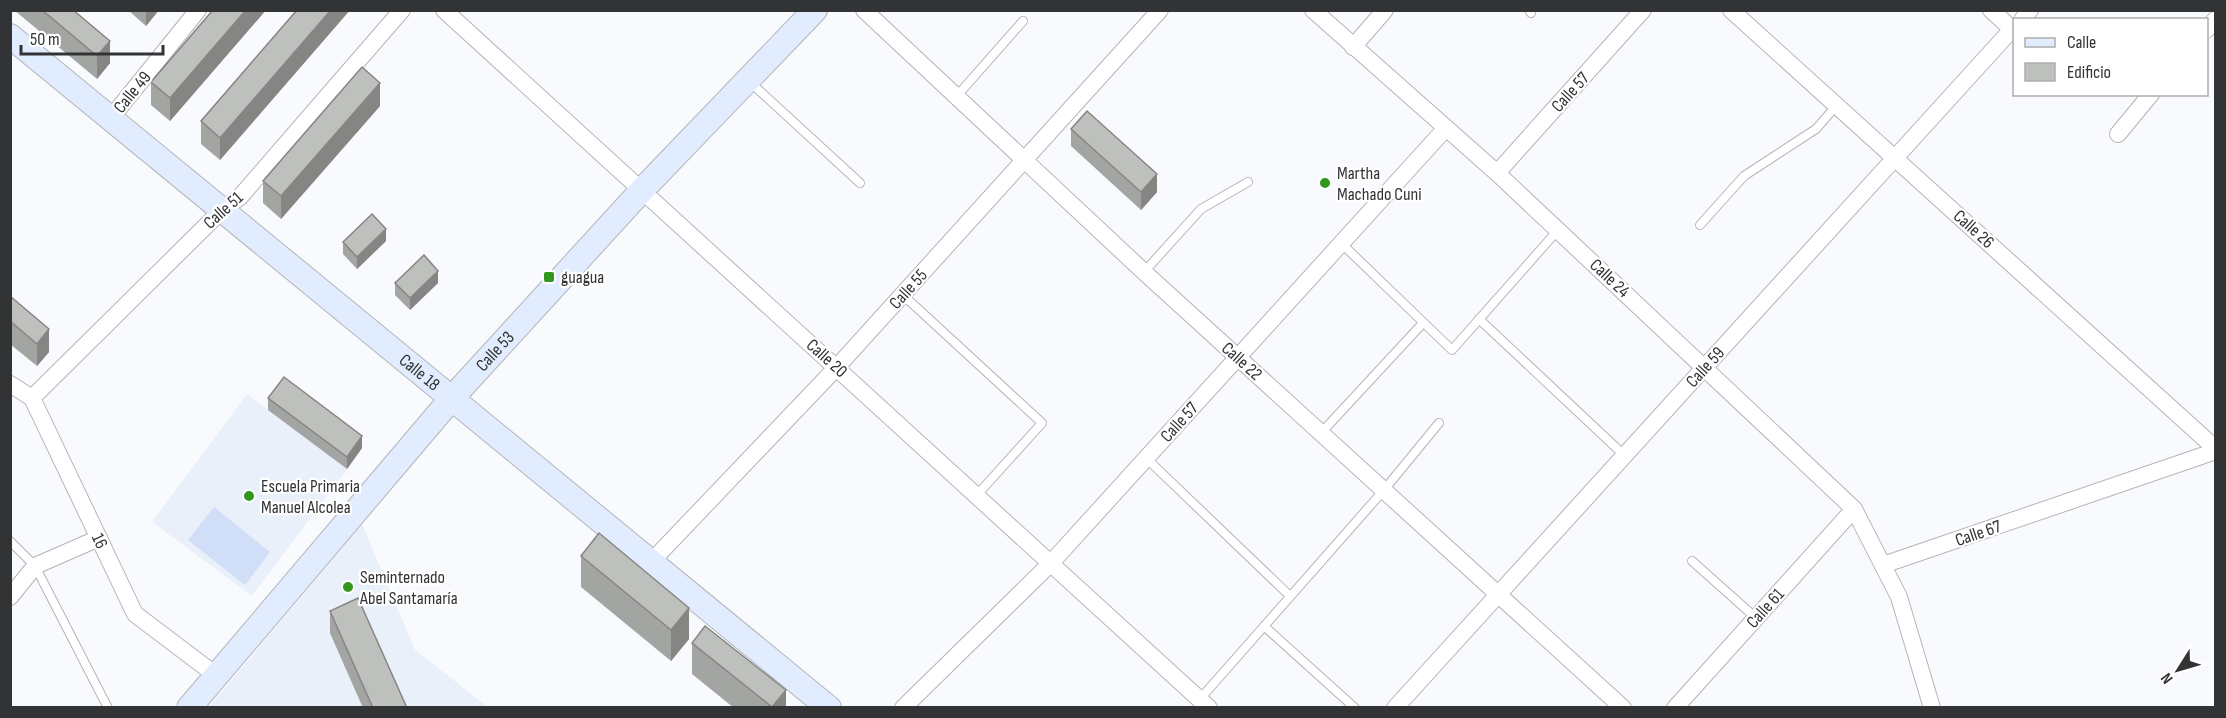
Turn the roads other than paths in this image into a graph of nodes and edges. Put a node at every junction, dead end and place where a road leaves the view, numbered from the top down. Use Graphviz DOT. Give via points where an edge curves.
graph roads {
  1 [pos="198,10"];
  2 [pos="402,10"];
  3 [pos="444,10"];
  4 [pos="815,10"];
  5 [pos="864,10"];
  6 [pos="1160,10"];
  7 [pos="1313,10"];
  8 [pos="1385,10"];
  9 [pos="1643,10"];
  10 [pos="1731,10"];
  11 [pos="1991,10"];
  12 [pos="1023,21"];
  13 [pos="2013,24"];
  14 [pos="2013,29"];
  15 [pos="10,36"];
  16 [pos="1353,47"];
  17 [pos="750,81"];
  18 [pos="2149,96"];
  19 [pos="956,97"];
  20 [pos="1836,106"];
  21 [pos="111,118"];
  22 [pos="1446,128"];
  23 [pos="2118,134"];
  24 [pos="1895,159"];
  25 [pos="1024,161"];
  26 [pos="1497,173"];
  27 [pos="1248,182"];
  28 [pos="860,183"];
  29 [pos="643,189"];
  30 [pos="222,210"];
  31 [pos="1700,225"];
  32 [pos="1558,230"];
  33 [pos="1341,243"];
  34 [pos="1144,272"];
  35 [pos="903,295"];
  36 [pos="1479,319"];
  37 [pos="1423,323"];
  38 [pos="1237,357"];
  39 [pos="837,367"];
  40 [pos="1705,368"];
  41 [pos="10,384"];
  42 [pos="32,398"];
  43 [pos="452,398"];
  44 [pos="1439,423"];
  45 [pos="1321,433"];
  46 [pos="2216,450"];
  47 [pos="1625,456"];
  48 [pos="1146,458"];
  49 [pos="1384,490"];
  50 [pos="976,495"];
  51 [pos="1854,508"];
  52 [pos="99,538"];
  53 [pos="10,541"];
  54 [pos="1692,561"];
  55 [pos="651,562"];
  56 [pos="1051,563"];
  57 [pos="1883,565"];
  58 [pos="35,566"];
  59 [pos="1498,595"];
  60 [pos="1290,596"];
  61 [pos="10,597"];
  62 [pos="1756,618"];
  63 [pos="1264,626"];
  64 [pos="217,676"];
  65 [pos="1204,703"];
  66 [pos="108,708"];
  67 [pos="189,708"];
  68 [pos="829,708"];
  69 [pos="903,708"];
  70 [pos="1355,708"];
  71 [pos="1395,708"];
  72 [pos="1623,708"];
  73 [pos="1675,708"];
  74 [pos="1932,708"];
  1 -- 21 [label="street, Calle 49"];
  2 -- 30 [label="street, Calle 51" via="240,197"];
  3 -- 29 [label="street, Calle 20"];
  4 -- 17 [label="street, Calle 53"];
  5 -- 19 [label="street, Calle 22"];
  6 -- 25 [label="street, Calle 55"];
  7 -- 16 [label="street, Calle 24"];
  8 -- 16 [label="street"];
  9 -- 26 [label="street, Calle 57"];
  10 -- 20 [label="street, Calle 26"];
  11 -- 13 [label="street"];
  12 -- 19 [label="lane"];
  14 -- 24 [label="street, Calle 59"];
  15 -- 21 [label="street, Calle 18"];
  16 -- 22 [label="street, Calle 24"];
  17 -- 28 [label="lane"];
  17 -- 29 [label="street, Calle 53"];
  18 -- 23 [label="street"];
  19 -- 25 [label="street, Calle 22"];
  20 -- 24 [label="street, Calle 26"];
  20 -- 31 [label="lane" via="1816,129 1744,176"];
  21 -- 30 [label="street, Calle 18"];
  22 -- 26 [label="street, Calle 24"];
  22 -- 33 [label="street, Calle 57"];
  24 -- 40 [label="street, Calle 59"];
  24 -- 46 [label="street, Calle 26"];
  25 -- 34 [label="street, Calle 22"];
  25 -- 35 [label="street, Calle 55"];
  26 -- 32 [label="street, Calle 24"];
  27 -- 34 [label="lane" via="1201,209"];
  29 -- 39 [label="street, Calle 20"];
  29 -- 43 [label="street, Calle 53"];
  30 -- 42 [label="street, Calle 51"];
  30 -- 43 [label="street, Calle 18"];
  32 -- 36 [label="lane"];
  32 -- 40 [label="street, Calle 24"];
  33 -- 37 [label="lane"];
  33 -- 38 [label="street, Calle 57"];
  34 -- 38 [label="street, Calle 22"];
  35 -- 39 [label="street, Calle 55"];
  35 -- 50 [label="lane" via="1042,423"];
  36 -- 37 [label="lane" via="1452,351"];
  36 -- 47 [label="lane"];
  37 -- 45 [label="lane"];
  38 -- 45 [label="street, Calle 22"];
  38 -- 48 [label="street, Calle 57"];
  39 -- 50 [label="street, Calle 20"];
  39 -- 55 [label="street, Calle 55"];
  40 -- 47 [label="street, Calle 59"];
  40 -- 51 [label="street, Calle 24"];
  41 -- 42 [label="street"];
  42 -- 52 [label="street, 16"];
  43 -- 55 [label="street, Calle 18"];
  43 -- 64 [label="street, Calle 53"];
  44 -- 49 [label="lane"];
  45 -- 49 [label="street, Calle 22"];
  46 -- 57 [label="street, Calle 67"];
  47 -- 59 [label="street, Calle 59"];
  48 -- 56 [label="street, Calle 57"];
  48 -- 60 [label="lane"];
  49 -- 59 [label="street, Calle 22"];
  49 -- 60 [label="lane"];
  50 -- 56 [label="street, Calle 20"];
  51 -- 57 [label="street, Calle 24"];
  51 -- 62 [label="street, Calle 61"];
  52 -- 58 [label="street"];
  52 -- 64 [label="street, 16" via="135,614"];
  53 -- 58 [label="lane"];
  54 -- 62 [label="lane"];
  55 -- 68 [label="street, Calle 18"];
  56 -- 65 [label="street, Calle 20"];
  56 -- 69 [label="street, Calle 57"];
  57 -- 74 [label="street" via="1899,597"];
  58 -- 61 [label="street"];
  58 -- 66 [label="lane"];
  59 -- 71 [label="street, Calle 59"];
  59 -- 72 [label="street, Calle 22"];
  60 -- 63 [label="lane"];
  62 -- 73 [label="street, Calle 61"];
  63 -- 65 [label="lane"];
  63 -- 70 [label="lane"];
  64 -- 67 [label="street, Calle 53"];
}
